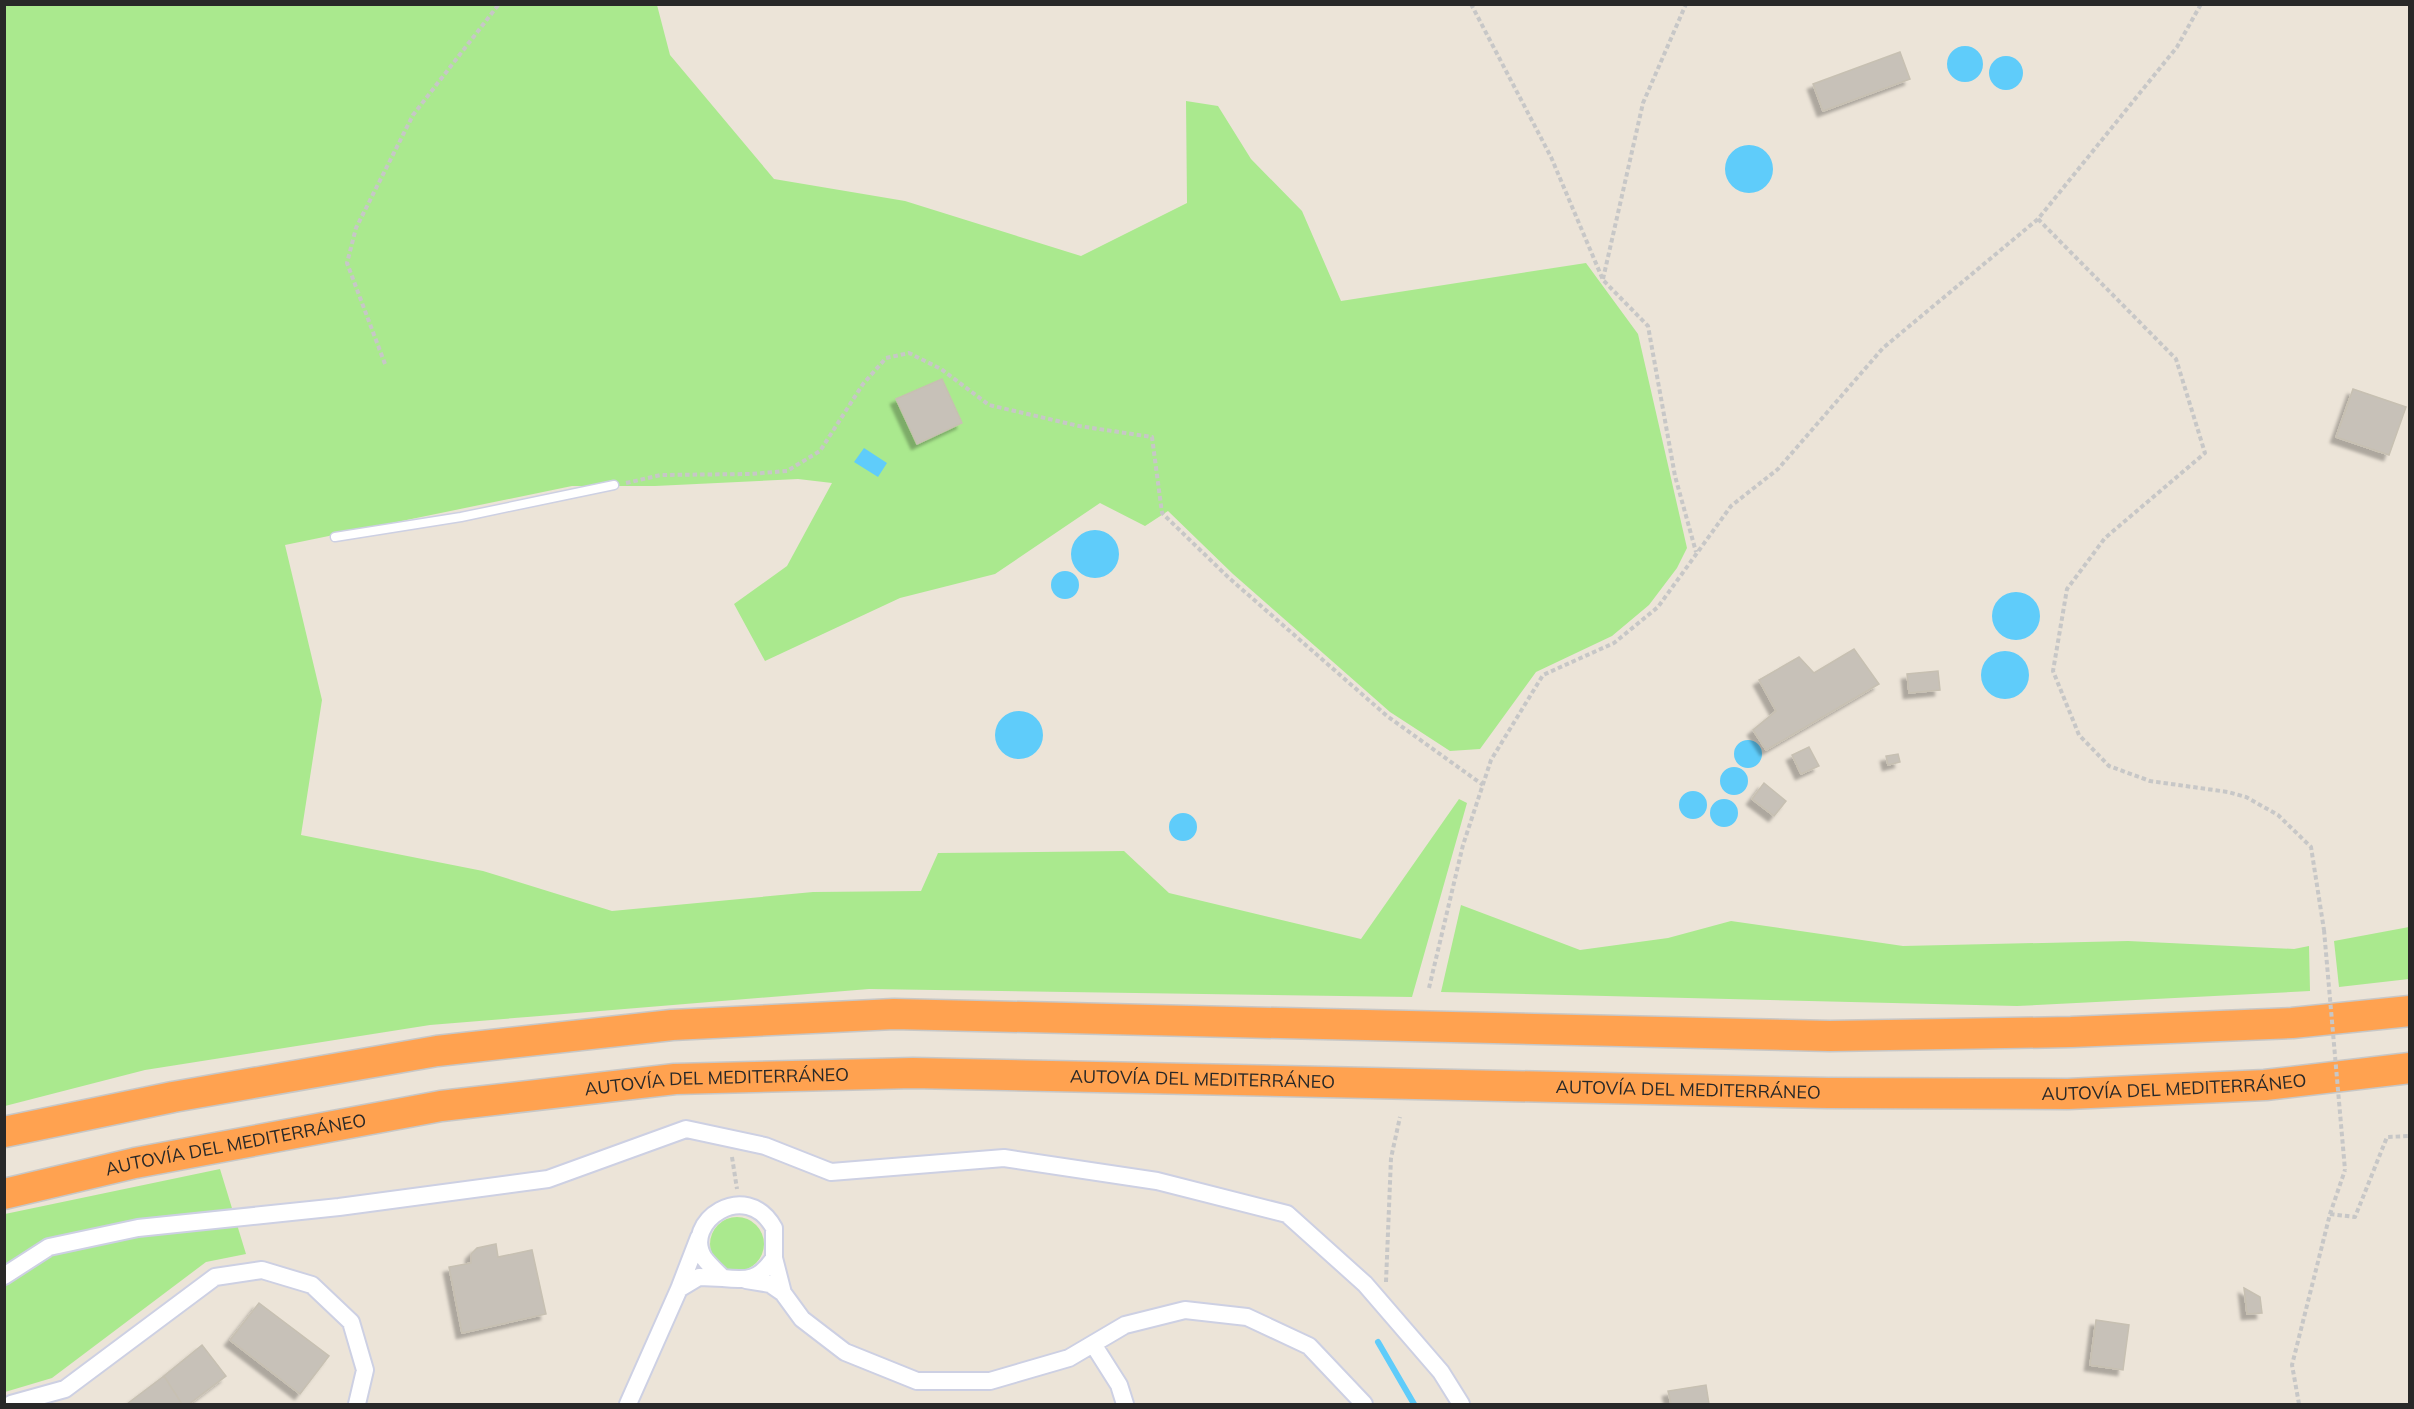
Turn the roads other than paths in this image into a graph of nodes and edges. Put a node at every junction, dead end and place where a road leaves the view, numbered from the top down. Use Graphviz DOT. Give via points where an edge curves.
graph roads {
  1 [pos="614,485"];
  2 [pos="335,537"];
  3 [pos="2409,1011"];
  4 [pos="2409,1068"];
  5 [pos="4,1132"];
  6 [pos="4,1194"];
  7 [pos="704,1225"];
  8 [pos="774,1258"];
  9 [pos="4,1275"];
  10 [pos="723,1278"];
  11 [pos="746,1280"];
  12 [pos="679,1289"];
  13 [pos="783,1293"];
  14 [pos="1093,1344"];
  15 [pos="10,1404"];
  16 [pos="357,1404"];
  17 [pos="628,1404"];
  18 [pos="1125,1404"];
  19 [pos="1364,1404"];
  20 [pos="1461,1404"];
  1 -- 2 [label="lane" via="461,517"];
  3 -- 5 [label="highway" via="2257,1024 1830,1036 894,1014 672,1025 437,1051 173,1096"];
  4 -- 6 [label="highway, AUTOVÍA DEL MEDITERRÁNEO" via="2265,1085 2068,1094 1828,1093 913,1074 675,1079 441,1106 135,1163"];
  7 -- 8 [label="street" via="718,1210 739,1204 753,1207 772,1224"];
  7 -- 10 [label="street" via="700,1240 703,1257"];
  7 -- 12 [label="street"];
  8 -- 11 [label="street" via="767,1269"];
  8 -- 13 [label="street"];
  9 -- 20 [label="street" via="49,1247 138,1228 339,1207 548,1179 686,1129 765,1146 831,1172 1004,1158 1157,1181 1287,1214 1365,1284 1441,1372"];
  10 -- 11 [label="street"];
  10 -- 12 [label="street" via="699,1277"];
  11 -- 13 [label="street" via="770,1284"];
  12 -- 17 [label="street"];
  13 -- 14 [label="street" via="802,1319 844,1352 917,1381 990,1381 1069,1358"];
  14 -- 18 [label="street" via="1119,1385"];
  14 -- 19 [label="street" via="1125,1325 1185,1310 1247,1317 1309,1346"];
  15 -- 16 [label="street" via="65,1389 215,1277 262,1270 312,1285 351,1322 365,1370"];
}
